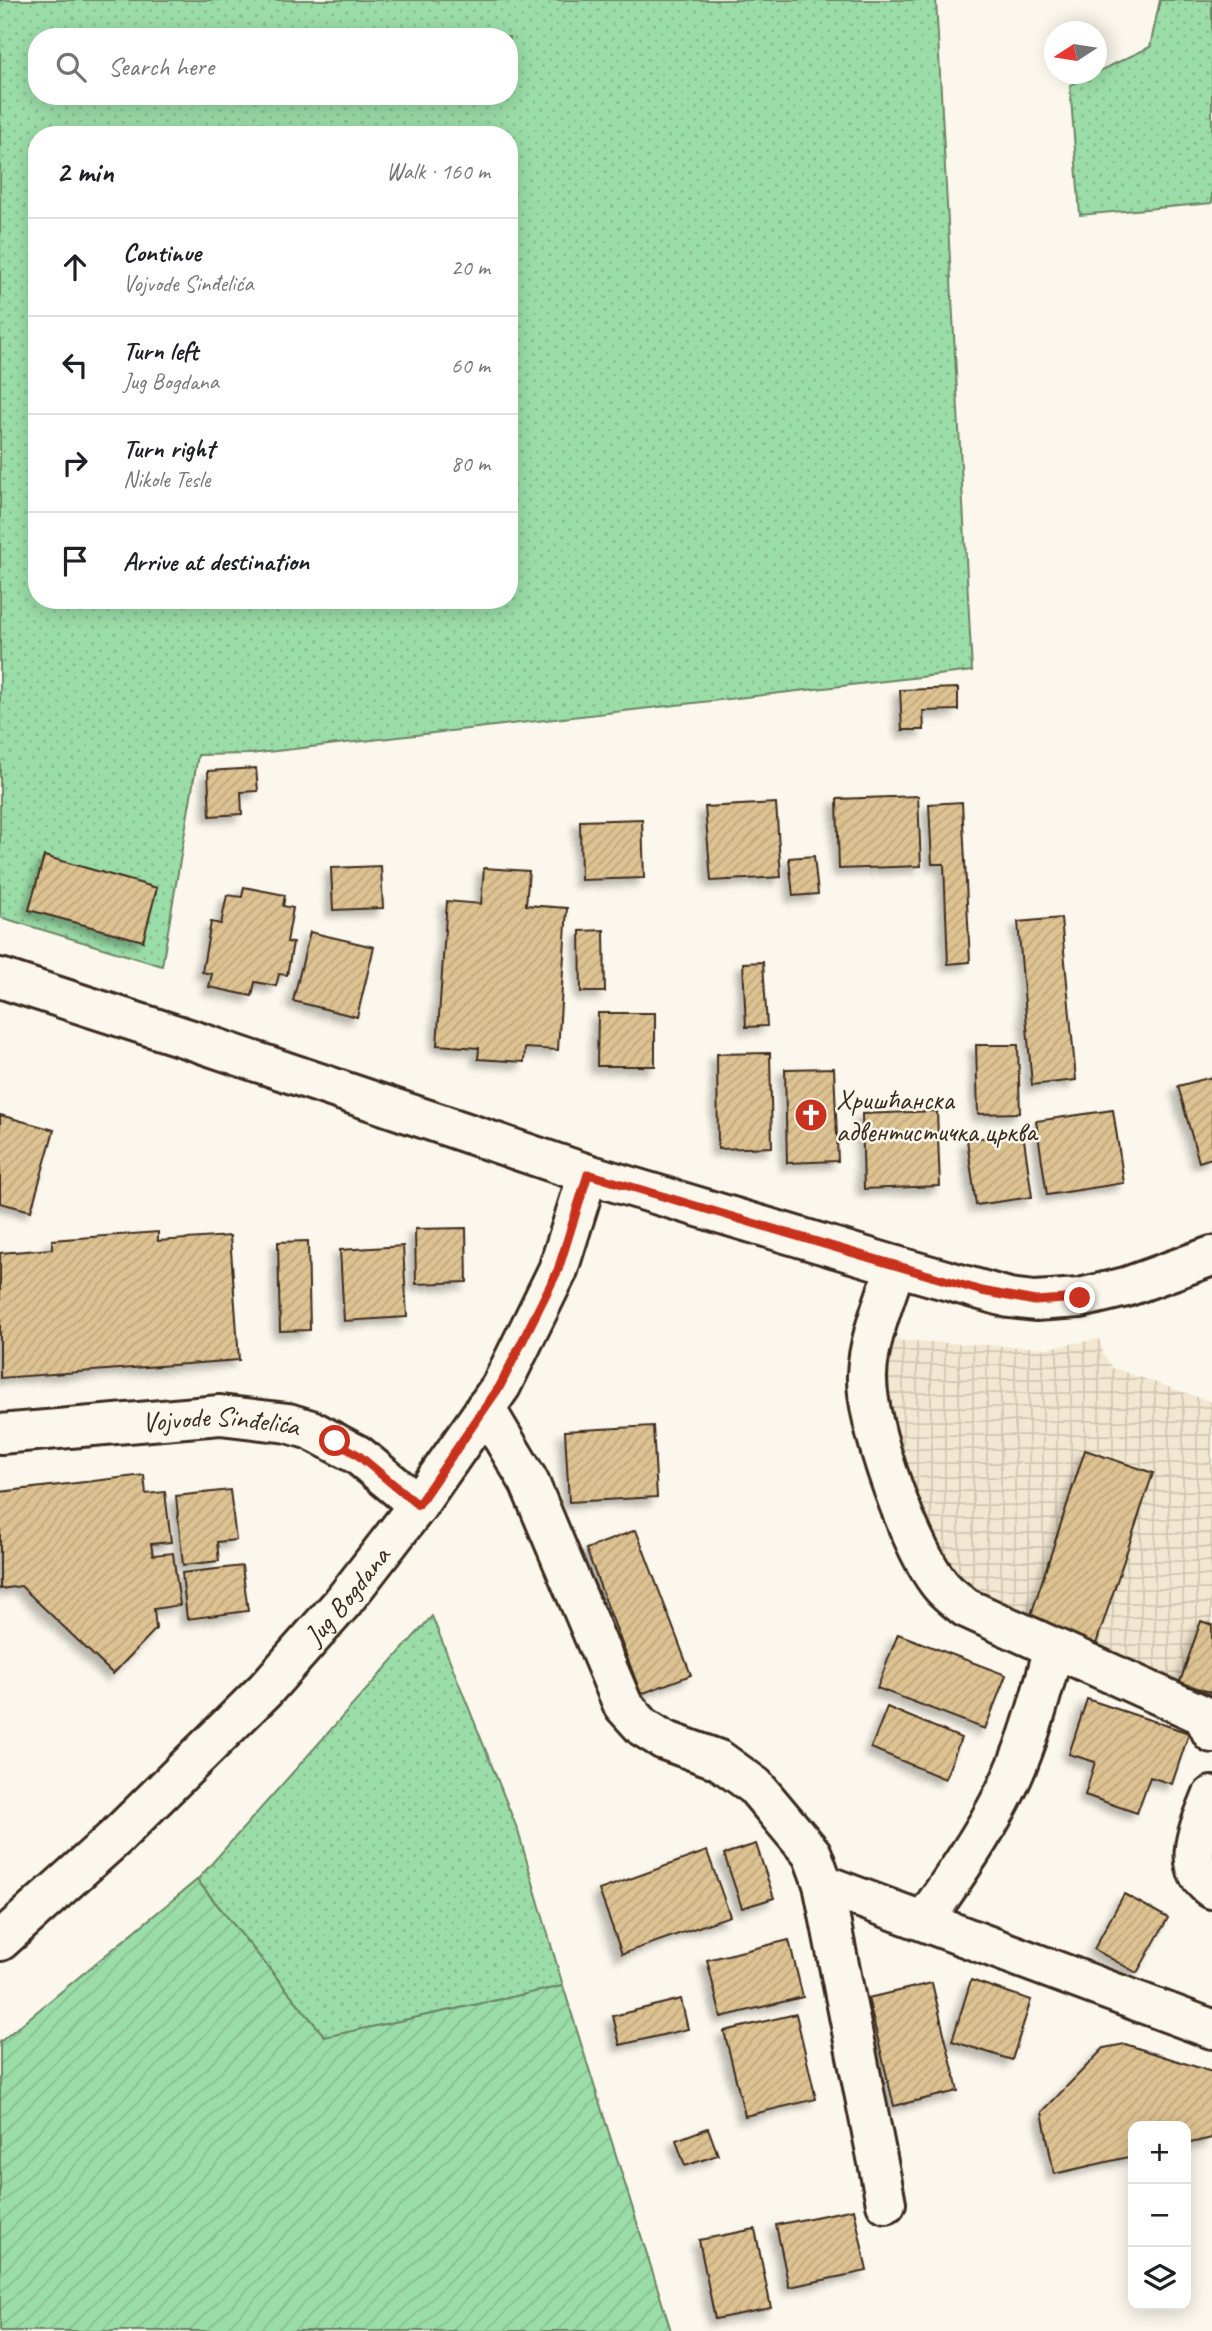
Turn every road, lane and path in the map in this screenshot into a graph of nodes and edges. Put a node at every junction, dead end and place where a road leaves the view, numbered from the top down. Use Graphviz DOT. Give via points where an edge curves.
graph roads {
  1 [pos="0,978"];
  2 [pos="588,1174"];
  3 [pos="1212,1256"];
  4 [pos="896,1266"];
  5 [pos="485,1408"];
  6 [pos="0,1434"];
  7 [pos="418,1505"];
  8 [pos="1054,1648"];
  9 [pos="1212,1733"];
  10 [pos="1212,1796"];
  11 [pos="822,1884"];
  12 [pos="1212,1889"];
  13 [pos="925,1921"];
  14 [pos="0,1941"];
  15 [pos="1212,2029"];
  16 [pos="886,2203"];
  1 -- 2 [label="street"];
  2 -- 4 [label="street"];
  2 -- 5 [label="street, Jug Bogdana" via="558,1270"];
  3 -- 4 [label="street" via="1126,1287 1080,1298 1035,1301"];
  4 -- 8 [label="street" via="870,1351 868,1396 874,1428 914,1540 941,1586 966,1608"];
  5 -- 7 [label="street, Jug Bogdana"];
  5 -- 11 [label="street" via="529,1482 623,1705 643,1727 664,1740 719,1760 755,1786 812,1854"];
  6 -- 7 [label="street, Vojvode Sinđelića" via="220,1415 288,1423 358,1455"];
  7 -- 14 [label="street, Jug Bogdana" via="342,1603 265,1690 134,1819"];
  8 -- 9 [label="street" via="1203,1715"];
  8 -- 13 [label="street" via="1013,1776 980,1838"];
  10 -- 12 [label="street" via="1193,1847 1200,1875"];
  11 -- 13 [label="street"];
  11 -- 16 [label="street"];
  13 -- 15 [label="street"];
}
